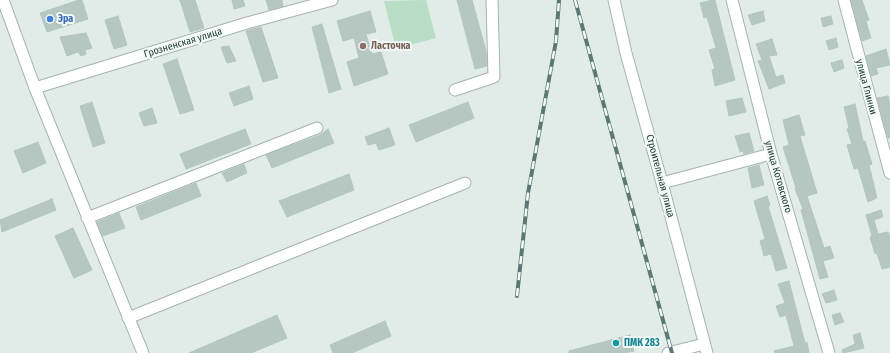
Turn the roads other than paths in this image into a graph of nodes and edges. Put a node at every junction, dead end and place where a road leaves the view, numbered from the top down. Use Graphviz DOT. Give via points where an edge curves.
graph roads {
  1 [pos="3,0"];
  2 [pos="332,0"];
  3 [pos="492,0"];
  4 [pos="614,0"];
  5 [pos="732,0"];
  6 [pos="844,0"];
  7 [pos="35,88"];
  8 [pos="455,90"];
  9 [pos="317,128"];
  10 [pos="771,154"];
  11 [pos="890,173"];
  12 [pos="465,183"];
  13 [pos="662,183"];
  14 [pos="87,218"];
  15 [pos="128,318"];
  16 [pos="706,349"];
  17 [pos="143,353"];
  18 [pos="668,353"];
  19 [pos="829,353"];
  1 -- 7 [label="street"];
  2 -- 7 [label="street, Грозненская улица" via="247,23"];
  3 -- 8 [label="street" via="494,77"];
  4 -- 13 [label="street, Строительная улица"];
  5 -- 10 [label="street, улица Котовского"];
  6 -- 11 [label="street, улица Глинки"];
  7 -- 14 [label="street"];
  9 -- 14 [label="street"];
  10 -- 13 [label="street"];
  10 -- 19 [label="street, улица Котовского"];
  12 -- 15 [label="street"];
  13 -- 16 [label="street, Строительная улица"];
  14 -- 15 [label="street"];
  15 -- 17 [label="street"];
  16 -- 18 [label="street"];
}
